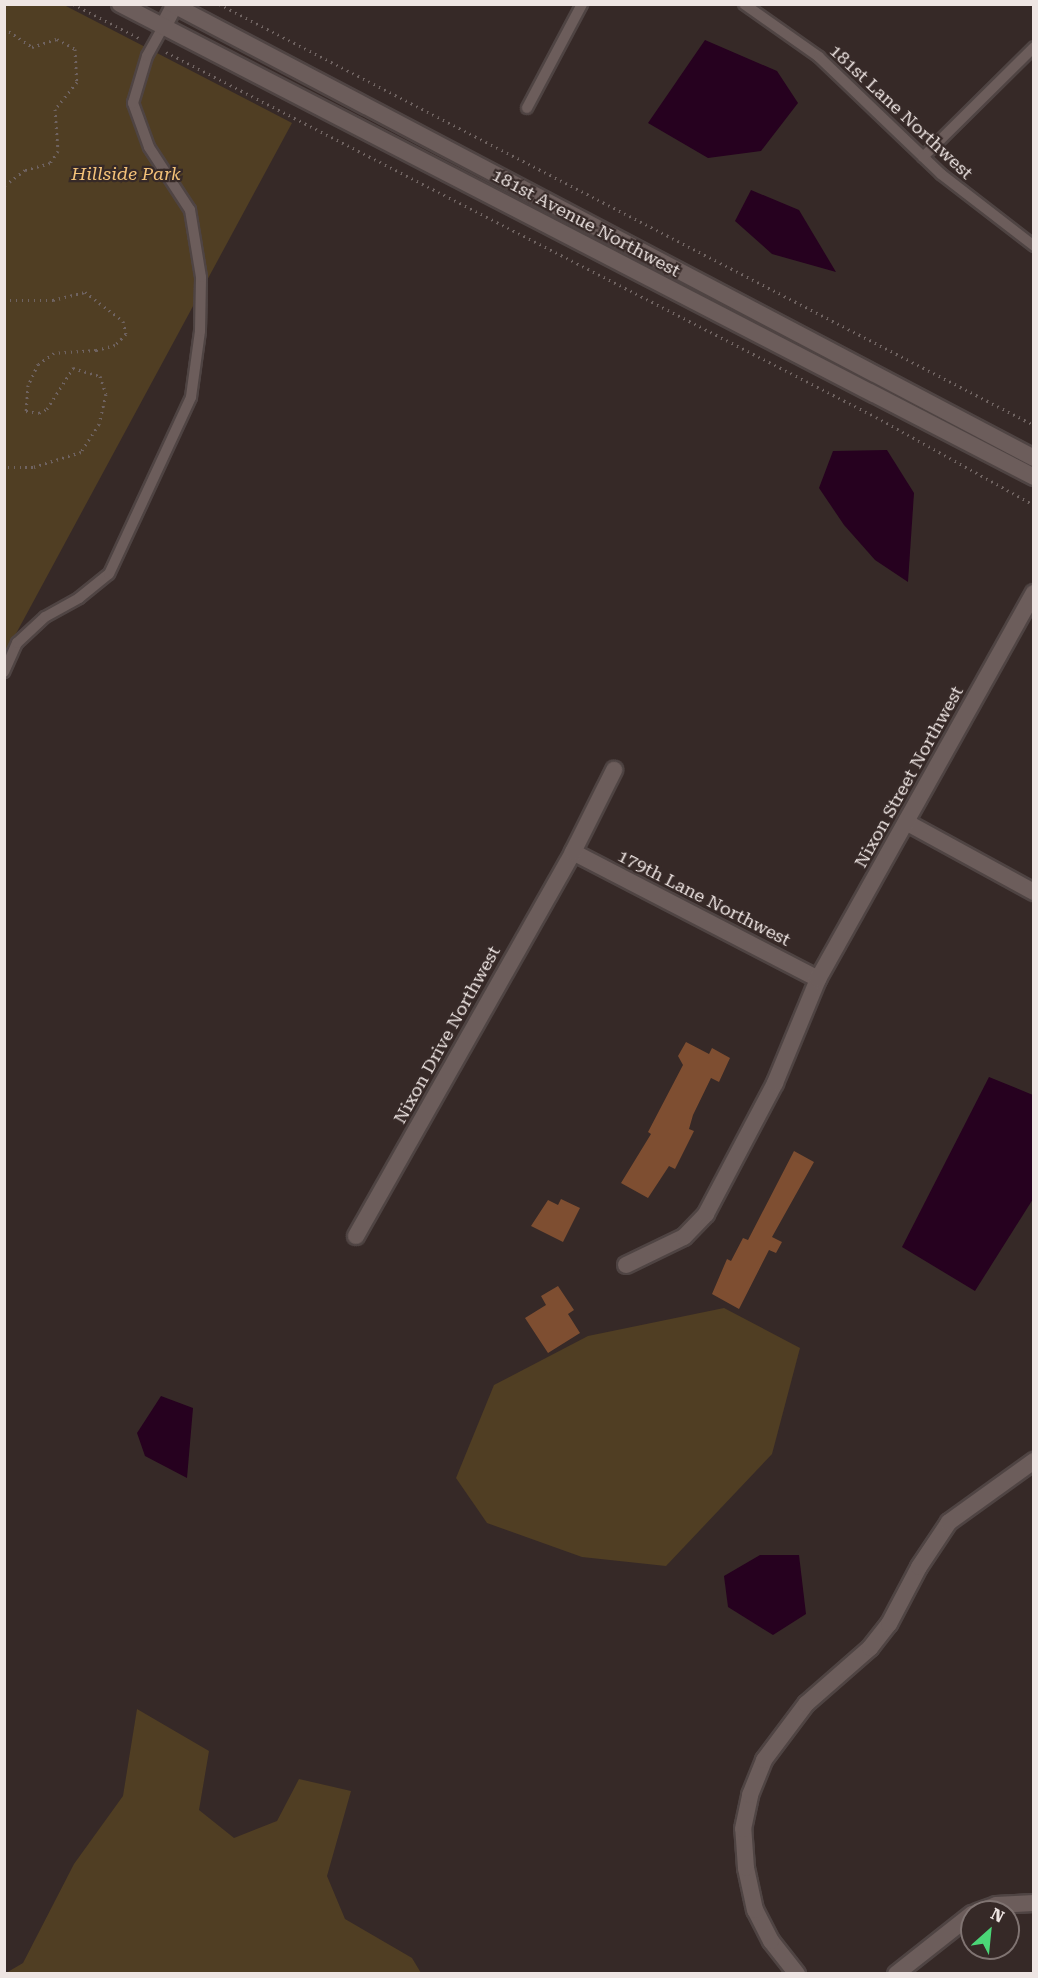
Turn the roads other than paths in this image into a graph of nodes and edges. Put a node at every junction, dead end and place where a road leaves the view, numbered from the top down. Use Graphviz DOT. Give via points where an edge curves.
graph roads {
  1 [pos="120,4"];
  2 [pos="582,4"];
  3 [pos="744,4"];
  4 [pos="174,5"];
  5 [pos="163,27"];
  6 [pos="1034,47"];
  7 [pos="528,108"];
  8 [pos="923,157"];
  9 [pos="1034,246"];
  10 [pos="1034,458"];
  11 [pos="1034,477"];
  12 [pos="1034,593"];
  13 [pos="4,672"];
  14 [pos="614,770"];
  15 [pos="906,822"];
  16 [pos="573,852"];
  17 [pos="1034,892"];
  18 [pos="818,979"];
  19 [pos="356,1236"];
  20 [pos="626,1265"];
  21 [pos="1034,1461"];
  22 [pos="960,1923"];
  23 [pos="796,1974"];
  24 [pos="896,1974"];
  1 -- 5 [label="street, 181st Avenue Northwest"];
  2 -- 7 [label="lane"];
  3 -- 8 [label="lane, 181st Lane Northwest" via="819,57"];
  4 -- 5 [label="street"];
  4 -- 10 [label="street, 181st Avenue Northwest"];
  5 -- 11 [label="street, 181st Avenue Northwest"];
  5 -- 13 [label="lane" via="133,103 149,147 190,210 201,277 200,331 191,397 109,574 38,623 17,643"];
  6 -- 8 [label="lane"];
  8 -- 9 [label="lane, 181st Lane Northwest"];
  12 -- 15 [label="street, Nixon Street Northwest"];
  14 -- 16 [label="street, Nixon Drive Northwest"];
  15 -- 17 [label="street"];
  15 -- 18 [label="street, Nixon Street Northwest"];
  16 -- 18 [label="street, 179th Lane Northwest"];
  16 -- 19 [label="street, Nixon Drive Northwest"];
  18 -- 20 [label="street, Nixon Street Northwest" via="775,1083 706,1214 684,1237"];
  21 -- 23 [label="street" via="949,1522 919,1567 889,1624 870,1648 806,1704 764,1760 750,1795 743,1829 746,1868 755,1910 771,1941"];
  22 -- 24 [label="street"];
}
